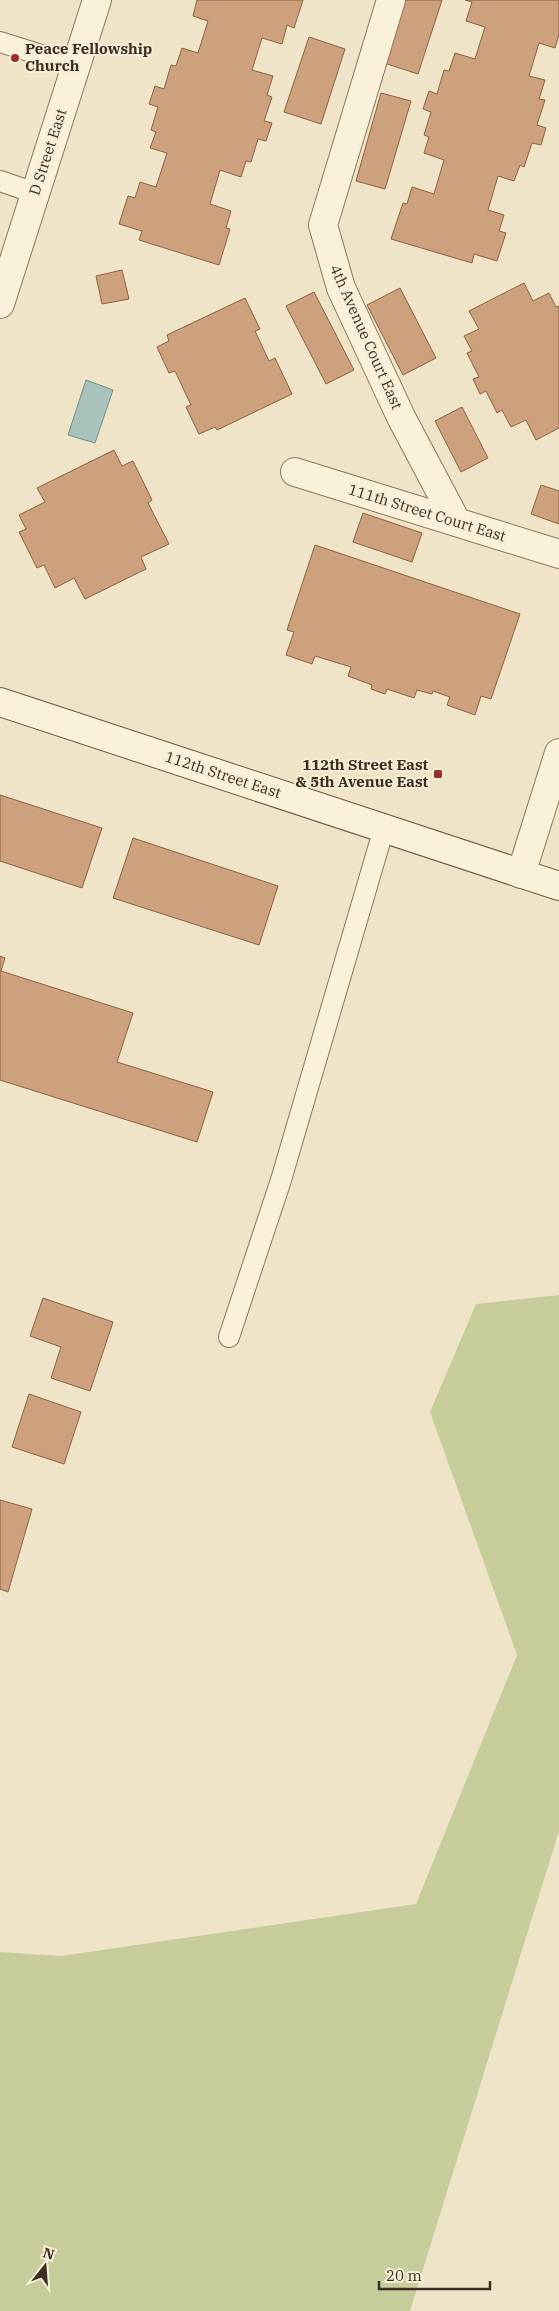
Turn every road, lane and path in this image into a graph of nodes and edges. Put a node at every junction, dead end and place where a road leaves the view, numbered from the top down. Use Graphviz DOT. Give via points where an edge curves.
graph roads {
  1 [pos="97,0"];
  2 [pos="391,0"];
  3 [pos="0,42"];
  4 [pos="76,66"];
  5 [pos="0,181"];
  6 [pos="35,193"];
  7 [pos="0,304"];
  8 [pos="295,472"];
  9 [pos="456,521"];
  10 [pos="559,554"];
  11 [pos="0,702"];
  12 [pos="559,753"];
  13 [pos="384,828"];
  14 [pos="521,874"];
  15 [pos="559,886"];
  16 [pos="229,1337"];
  1 -- 4 [label="street, D Street East"];
  2 -- 9 [label="street, 4th Avenue Court East" via="323,226 345,297 401,416"];
  3 -- 4 [label="lane"];
  4 -- 6 [label="street, D Street East"];
  5 -- 6 [label="lane"];
  6 -- 7 [label="street, D Street East"];
  8 -- 9 [label="street, 111th Street Court East"];
  9 -- 10 [label="street, 111th Street Court East"];
  11 -- 13 [label="street, 112th Street East"];
  12 -- 14 [label="street"];
  13 -- 14 [label="street, 112th Street East"];
  13 -- 16 [label="lane" via="281,1180"];
  14 -- 15 [label="street, 112th Street East"];
}
